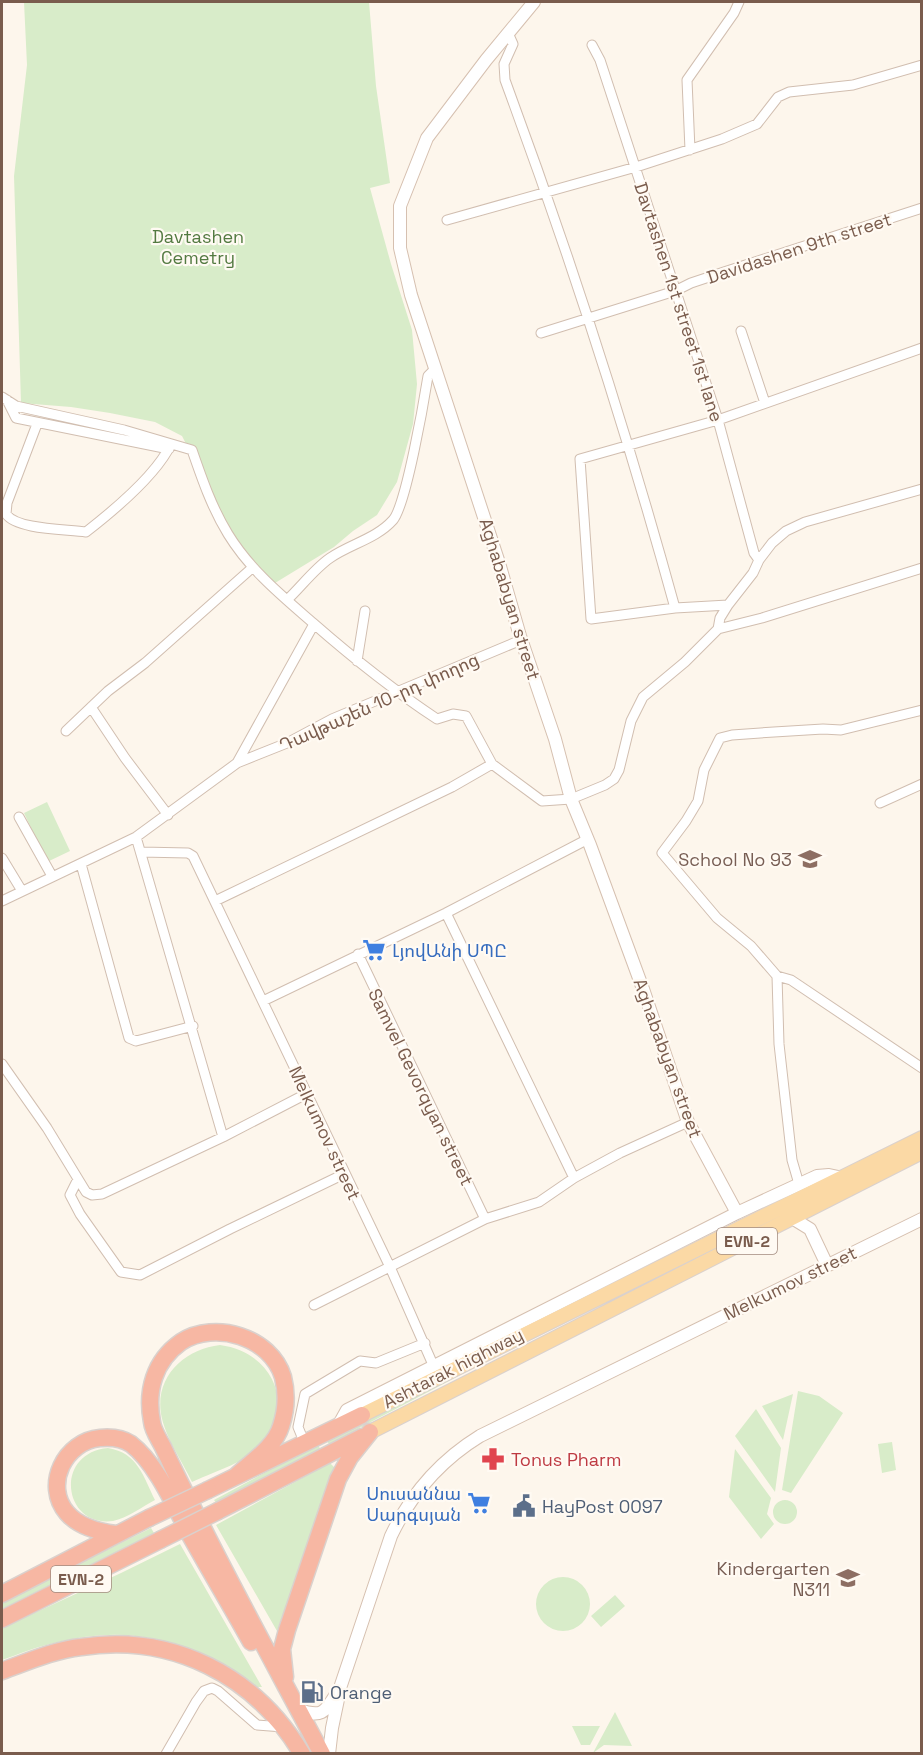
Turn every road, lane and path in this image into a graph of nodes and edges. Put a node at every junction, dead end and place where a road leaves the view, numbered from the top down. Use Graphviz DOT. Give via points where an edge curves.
graph roads {
  1 [pos="534,2"];
  2 [pos="739,2"];
  3 [pos="508,33"];
  4 [pos="592,45"];
  5 [pos="921,65"];
  6 [pos="690,150"];
  7 [pos="636,167"];
  8 [pos="547,193"];
  9 [pos="921,208"];
  10 [pos="447,220"];
  11 [pos="675,291"];
  12 [pos="587,319"];
  13 [pos="741,331"];
  14 [pos="541,333"];
  15 [pos="921,348"];
  16 [pos="436,368"];
  17 [pos="4,399"];
  18 [pos="765,403"];
  19 [pos="718,420"];
  20 [pos="37,423"];
  21 [pos="170,447"];
  22 [pos="629,447"];
  23 [pos="921,489"];
  24 [pos="759,560"];
  25 [pos="252,568"];
  26 [pos="921,568"];
  27 [pos="287,600"];
  28 [pos="728,605"];
  29 [pos="675,608"];
  30 [pos="364,611"];
  31 [pos="314,624"];
  32 [pos="718,629"];
  33 [pos="522,640"];
  34 [pos="357,661"];
  35 [pos="396,692"];
  36 [pos="91,707"];
  37 [pos="921,710"];
  38 [pos="66,731"];
  39 [pos="237,763"];
  40 [pos="492,765"];
  41 [pos="921,784"];
  42 [pos="571,799"];
  43 [pos="880,803"];
  44 [pos="168,815"];
  45 [pos="20,817"];
  46 [pos="136,837"];
  47 [pos="588,839"];
  48 [pos="141,852"];
  49 [pos="2,858"];
  50 [pos="81,864"];
  51 [pos="52,876"];
  52 [pos="22,891"];
  53 [pos="2,901"];
  54 [pos="214,901"];
  55 [pos="446,913"];
  56 [pos="358,954"];
  57 [pos="777,976"];
  58 [pos="263,1001"];
  59 [pos="193,1026"];
  60 [pos="2,1064"];
  61 [pos="921,1068"];
  62 [pos="306,1094"];
  63 [pos="688,1122"];
  64 [pos="223,1137"];
  65 [pos="921,1138"];
  66 [pos="921,1152"];
  67 [pos="344,1174"];
  68 [pos="574,1178"];
  69 [pos="843,1178"];
  70 [pos="78,1179"];
  71 [pos="799,1184"];
  72 [pos="737,1213"];
  73 [pos="792,1218"];
  74 [pos="485,1219"];
  75 [pos="921,1219"];
  76 [pos="827,1266"];
  77 [pos="390,1267"];
  78 [pos="314,1305"];
  79 [pos="565,1313"];
  80 [pos="572,1329"];
  81 [pos="425,1343"];
  82 [pos="434,1366"];
  83 [pos="362,1415"];
  84 [pos="337,1428"];
  85 [pos="370,1432"];
  86 [pos="305,1444"];
  87 [pos="236,1476"];
  88 [pos="116,1534"];
  89 [pos="2,1594"];
  90 [pos="2,1619"];
  91 [pos="2,1671"];
  92 [pos="286,1684"];
  93 [pos="342,1685"];
  94 [pos="298,1710"];
  95 [pos="285,1726"];
  96 [pos="166,1754"];
  97 [pos="302,1754"];
  98 [pos="312,1754"];
  99 [pos="322,1754"];
  100 [pos="329,1754"];
  1 -- 3 [label="street, Aghababyan street"];
  2 -- 6 [label="street" via="687,80"];
  3 -- 8 [label="street" via="513,44 504,64 505,80"];
  3 -- 16 [label="street, Aghababyan street" via="427,138 400,206 400,248"];
  4 -- 7 [label="street, Davtashen 1st street 1st lane"];
  5 -- 6 [label="street" via="853,85 789,92 778,98 757,124"];
  6 -- 7 [label="street"];
  7 -- 8 [label="street"];
  7 -- 11 [label="street, Davtashen 1st street 1st lane"];
  8 -- 10 [label="street"];
  8 -- 12 [label="street"];
  9 -- 11 [label="street, Davidashen 9th street"];
  11 -- 12 [label="street, Davidashen 9th street"];
  11 -- 19 [label="street, Davtashen 1st street 1st lane"];
  12 -- 14 [label="street, Davidashen 9th street"];
  12 -- 22 [label="street"];
  13 -- 18 [label="street"];
  15 -- 18 [label="street"];
  16 -- 27 [label="street" via="428,376 412,458 394,519 375,535 330,558"];
  16 -- 33 [label="street, Aghababyan street"];
  17 -- 20 [label="street" via="14,417"];
  17 -- 21 [label="street" via="16,406 124,430"];
  18 -- 19 [label="street"];
  19 -- 22 [label="street"];
  19 -- 24 [label="street, Davtashen 1st street 1st lane"];
  20 -- 21 [label="street"];
  20 -- 21 [label="street" via="7,504 6,514 17,523 86,532 162,461"];
  21 -- 25 [label="street" via="192,450 227,534"];
  22 -- 29 [label="street"];
  22 -- 29 [label="street" via="580,459 591,619"];
  23 -- 24 [label="street" via="805,522 786,531"];
  24 -- 28 [label="street"];
  25 -- 27 [label="street"];
  25 -- 36 [label="street"];
  26 -- 32 [label="street"];
  27 -- 31 [label="street"];
  28 -- 29 [label="street"];
  28 -- 32 [label="street"];
  30 -- 34 [label="street"];
  31 -- 34 [label="street"];
  31 -- 39 [label="street"];
  32 -- 42 [label="street" via="643,697 631,721 614,779"];
  33 -- 35 [label="street, Դավթաշեն 10-րդ փողոց"];
  33 -- 42 [label="street, Aghababyan street"];
  34 -- 35 [label="street"];
  35 -- 39 [label="street, Դավթաշեն 10-րդ փողոց"];
  35 -- 40 [label="street" via="437,719 453,714 466,716"];
  36 -- 38 [label="street"];
  36 -- 44 [label="street"];
  37 -- 57 [label="street" via="841,730 720,738 704,770 698,801 662,853 717,918 751,946"];
  39 -- 44 [label="street"];
  40 -- 42 [label="street" via="542,801"];
  40 -- 54 [label="street"];
  41 -- 43 [label="street"];
  42 -- 47 [label="street, Aghababyan street"];
  44 -- 46 [label="street"];
  45 -- 51 [label="street"];
  46 -- 48 [label="street"];
  46 -- 50 [label="street"];
  47 -- 55 [label="street"];
  47 -- 63 [label="street, Aghababyan street"];
  48 -- 54 [label="street, Melkumov street" via="194,856"];
  48 -- 59 [label="street"];
  49 -- 52 [label="street"];
  50 -- 51 [label="street"];
  50 -- 59 [label="street" via="129,1038 136,1041"];
  51 -- 52 [label="street"];
  52 -- 53 [label="street"];
  54 -- 58 [label="street, Melkumov street"];
  55 -- 56 [label="street"];
  55 -- 68 [label="street"];
  56 -- 58 [label="street"];
  56 -- 74 [label="street, Samvel Gevorqyan street"];
  57 -- 61 [label="street" via="791,980"];
  57 -- 71 [label="street" via="779,1044 792,1160"];
  58 -- 62 [label="street, Melkumov street"];
  59 -- 64 [label="street"];
  60 -- 70 [label="street"];
  62 -- 64 [label="street"];
  62 -- 67 [label="street, Melkumov street"];
  63 -- 68 [label="street"];
  63 -- 72 [label="street, Aghababyan street"];
  64 -- 70 [label="street" via="102,1194 86,1192"];
  65 -- 69 [label="main road, Ashtarak highway / EVN-2"];
  66 -- 73 [label="main road, Ashtarak highway / EVN-2"];
  67 -- 70 [label="street" via="140,1275 121,1272 80,1214 70,1195"];
  67 -- 77 [label="street, Melkumov street"];
  68 -- 74 [label="street" via="538,1202"];
  69 -- 71 [label="street" via="823,1175"];
  69 -- 79 [label="main road, Ashtarak highway / EVN-2"];
  71 -- 72 [label="street"];
  72 -- 82 [label="street"];
  73 -- 76 [label="street" via="810,1229"];
  73 -- 80 [label="main road, Ashtarak highway / EVN-2"];
  74 -- 77 [label="street"];
  75 -- 76 [label="street, Melkumov street"];
  76 -- 93 [label="street, Melkumov street" via="480,1436 444,1461 416,1494 391,1536"];
  77 -- 78 [label="street"];
  77 -- 81 [label="street, Melkumov street"];
  79 -- 80 [label="main road"];
  79 -- 83 [label="main road, Ashtarak highway / EVN-2"];
  80 -- 85 [label="main road, Ashtarak highway / EVN-2"];
  81 -- 82 [label="street, Melkumov street"];
  81 -- 86 [label="street" via="376,1363 360,1361 305,1394 298,1427"];
  82 -- 84 [label="street" via="347,1410"];
  83 -- 84 [label="highway, Ashtarak highway / EVN-2"];
  84 -- 86 [label="highway, Ashtarak highway / EVN-2"];
  85 -- 90 [label="highway, Ashtarak highway / EVN-2, bridge"];
  85 -- 92 [label="highway" via="338,1479 305,1576 282,1648"];
  86 -- 87 [label="highway, Ashtarak highway / EVN-2"];
  87 -- 88 [label="highway, Ashtarak highway, bridge"];
  87 -- 92 [label="highway" via="273,1441 281,1428 286,1404 282,1376 262,1347 245,1338 230,1333 197,1335 169,1352 152,1379 152,1424"];
  88 -- 89 [label="highway, Ashtarak highway"];
  88 -- 98 [label="highway" via="77,1521 67,1513 57,1487 65,1458 79,1446 98,1438 130,1443 158,1476"];
  91 -- 95 [label="highway" via="78,1647 114,1643 160,1648 199,1660 230,1677"];
  92 -- 94 [label="highway"];
  93 -- 94 [label="street" via="320,1714"];
  93 -- 100 [label="street"];
  94 -- 99 [label="highway"];
  95 -- 96 [label="street" via="257,1725 212,1688 196,1702"];
  95 -- 97 [label="highway"];
}
